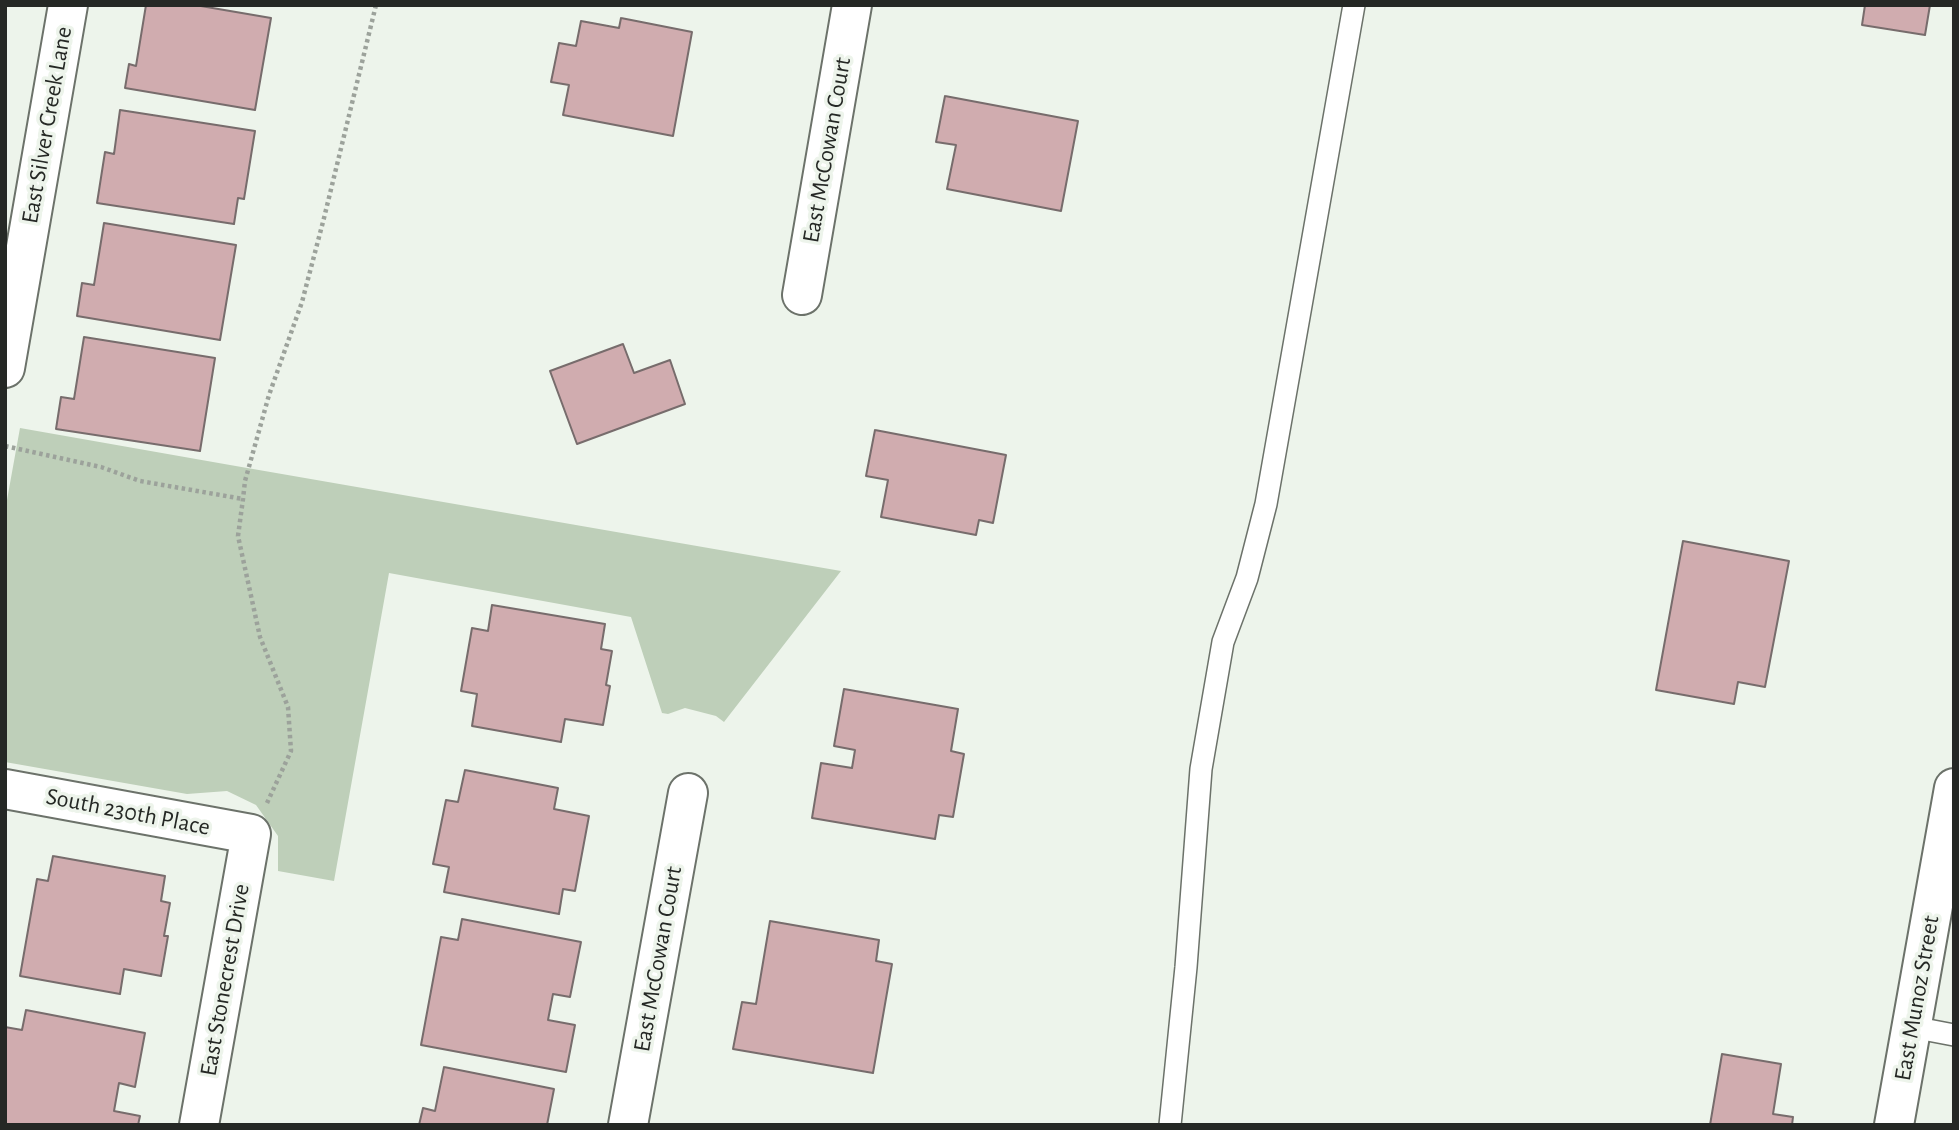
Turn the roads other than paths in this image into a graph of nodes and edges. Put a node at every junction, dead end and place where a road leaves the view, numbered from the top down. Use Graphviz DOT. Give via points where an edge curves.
graph roads {
  1 [pos="68,5"];
  2 [pos="852,5"];
  3 [pos="1354,5"];
  4 [pos="802,295"];
  5 [pos="5,368"];
  6 [pos="1954,788"];
  7 [pos="5,789"];
  8 [pos="688,793"];
  9 [pos="251,834"];
  10 [pos="1948,852"];
  11 [pos="1912,1027"];
  12 [pos="1954,1035"];
  13 [pos="199,1125"];
  14 [pos="628,1125"];
  15 [pos="1170,1125"];
  16 [pos="1894,1125"];
  1 -- 5 [label="street, East Silver Creek Lane"];
  2 -- 4 [label="street, East McCowan Court"];
  3 -- 15 [label="lane" via="1266,503 1247,579 1223,642 1201,769"];
  6 -- 10 [label="street, East Munoz Street"];
  7 -- 9 [label="street, South 230th Place"];
  8 -- 14 [label="street, East McCowan Court"];
  9 -- 13 [label="street, East Stonecrest Drive"];
  10 -- 11 [label="street, East Munoz Street"];
  11 -- 12 [label="lane"];
  11 -- 16 [label="street, East Munoz Street"];
}
